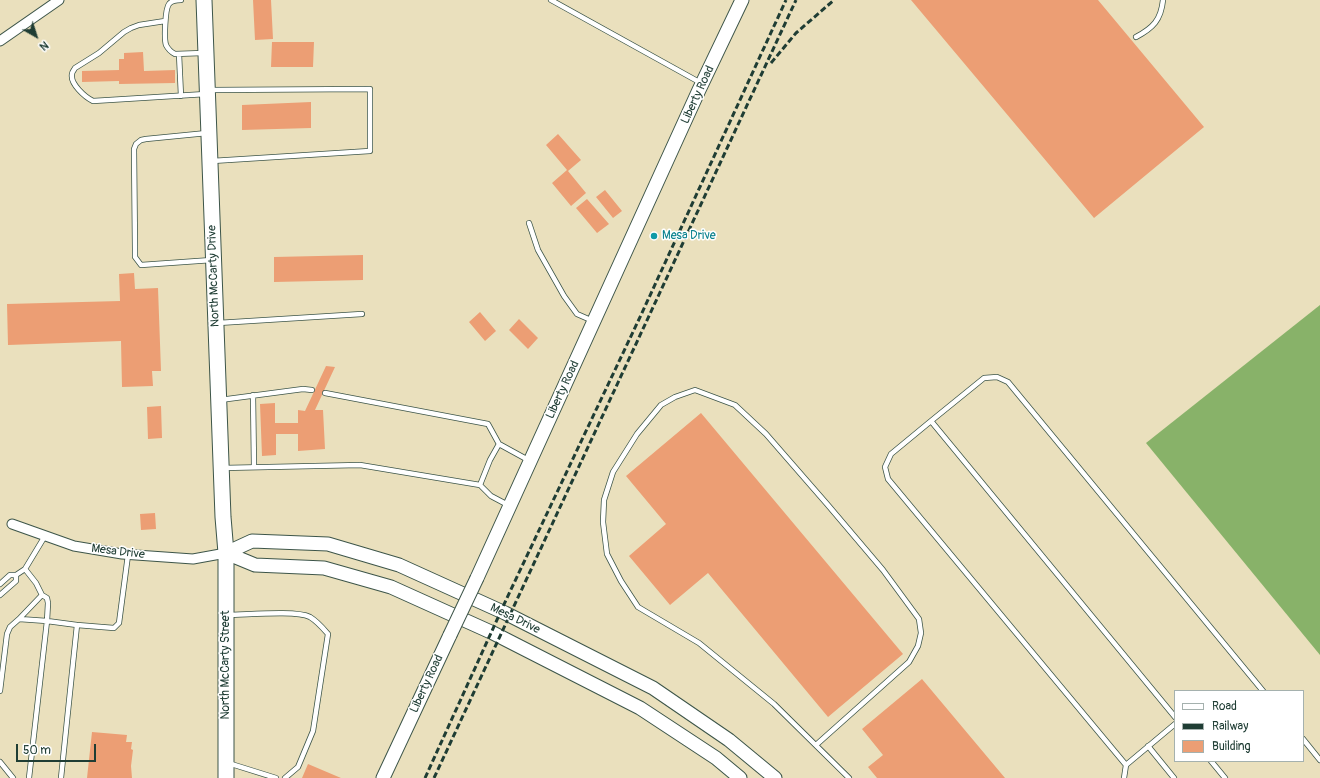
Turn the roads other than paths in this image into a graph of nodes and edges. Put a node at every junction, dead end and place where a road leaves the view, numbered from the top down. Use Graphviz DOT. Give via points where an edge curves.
graph roads {
  1 [pos="59,0"];
  2 [pos="181,0"];
  3 [pos="204,0"];
  4 [pos="551,0"];
  5 [pos="742,0"];
  6 [pos="1163,0"];
  7 [pos="165,21"];
  8 [pos="1136,37"];
  9 [pos="0,41"];
  10 [pos="206,53"];
  11 [pos="179,54"];
  12 [pos="702,84"];
  13 [pos="208,92"];
  14 [pos="181,96"];
  15 [pos="209,133"];
  16 [pos="210,161"];
  17 [pos="529,223"];
  18 [pos="214,260"];
  19 [pos="362,314"];
  20 [pos="594,322"];
  21 [pos="216,323"];
  22 [pos="312,390"];
  23 [pos="325,393"];
  24 [pos="253,396"];
  25 [pos="219,400"];
  26 [pos="932,421"];
  27 [pos="499,444"];
  28 [pos="530,461"];
  29 [pos="254,467"];
  30 [pos="221,468"];
  31 [pos="480,485"];
  32 [pos="510,506"];
  33 [pos="12,524"];
  34 [pos="46,536"];
  35 [pos="226,553"];
  36 [pos="128,555"];
  37 [pos="25,569"];
  38 [pos="16,575"];
  39 [pos="0,584"];
  40 [pos="0,594"];
  41 [pos="42,595"];
  42 [pos="226,615"];
  43 [pos="19,619"];
  44 [pos="47,621"];
  45 [pos="77,624"];
  46 [pos="1262,690"];
  47 [pos="0,691"];
  48 [pos="1174,716"];
  49 [pos="1174,725"];
  50 [pos="1304,740"];
  51 [pos="816,745"];
  52 [pos="1148,746"];
  53 [pos="1320,760"];
  54 [pos="0,762"];
  55 [pos="1212,762"];
  56 [pos="1126,765"];
  57 [pos="226,770"];
  58 [pos="13,778"];
  59 [pos="29,778"];
  60 [pos="61,778"];
  61 [pos="276,778"];
  62 [pos="285,778"];
  63 [pos="383,778"];
  64 [pos="740,778"];
  65 [pos="775,778"];
  66 [pos="849,778"];
  67 [pos="1124,778"];
  68 [pos="1174,778"];
  69 [pos="1225,778"];
  1 -- 9 [label="street"];
  2 -- 7 [label="lane" via="169,3"];
  3 -- 10 [label="main road, North McCarty Drive"];
  4 -- 12 [label="lane"];
  5 -- 12 [label="main road, Liberty Road"];
  6 -- 8 [label="lane" via="1162,12 1150,29"];
  7 -- 11 [label="lane" via="166,45 172,52"];
  7 -- 14 [label="lane" via="139,25 124,32 75,68 73,80 83,94 93,101"];
  10 -- 11 [label="lane"];
  10 -- 13 [label="main road, North McCarty Drive"];
  11 -- 14 [label="lane"];
  12 -- 20 [label="main road, Liberty Road"];
  13 -- 14 [label="lane"];
  13 -- 15 [label="main road, North McCarty Drive"];
  13 -- 16 [label="lane" via="370,89 370,151"];
  15 -- 16 [label="main road, North McCarty Drive"];
  15 -- 18 [label="lane" via="154,138 141,140 136,144 134,249 135,257 141,265"];
  16 -- 18 [label="main road, North McCarty Drive"];
  17 -- 20 [label="lane" via="538,250 564,296 577,314"];
  18 -- 21 [label="main road, North McCarty Drive"];
  19 -- 21 [label="lane"];
  20 -- 28 [label="main road, Liberty Road"];
  21 -- 25 [label="main road, North McCarty Drive"];
  22 -- 24 [label="lane" via="303,388"];
  23 -- 27 [label="lane" via="488,424"];
  24 -- 25 [label="lane"];
  24 -- 29 [label="lane"];
  25 -- 30 [label="main road, North McCarty Drive"];
  26 -- 46 [label="lane" via="984,378 997,377 1008,382"];
  26 -- 48 [label="lane"];
  26 -- 56 [label="lane" via="891,454 885,467 888,479"];
  27 -- 28 [label="lane"];
  27 -- 31 [label="lane"];
  28 -- 32 [label="main road, Liberty Road"];
  29 -- 30 [label="lane"];
  29 -- 31 [label="lane" via="360,465"];
  30 -- 35 [label="main road, North McCarty Drive"];
  31 -- 32 [label="lane" via="491,496"];
  32 -- 63 [label="main road, Liberty Road, bridge"];
  33 -- 34 [label="street, Mesa Drive"];
  34 -- 36 [label="street, Mesa Drive" via="74,546"];
  34 -- 37 [label="lane"];
  35 -- 36 [label="street, Mesa Drive" via="194,559"];
  35 -- 42 [label="main road, North McCarty Street"];
  35 -- 64 [label="main road, Mesa Drive" via="255,565 324,568 391,587 493,633 640,708 716,758"];
  35 -- 65 [label="main road, Mesa Drive" via="252,542 328,544 399,565 505,613 653,688 729,740"];
  36 -- 45 [label="lane" via="117,626 114,628"];
  37 -- 38 [label="lane"];
  37 -- 41 [label="lane"];
  38 -- 39 [label="lane" via="10,576"];
  38 -- 40 [label="lane" via="16,581"];
  41 -- 43 [label="lane"];
  41 -- 44 [label="lane" via="47,598 48,603"];
  42 -- 57 [label="main road, North McCarty Street"];
  42 -- 62 [label="lane" via="308,616 319,623 328,634 313,731 298,767"];
  43 -- 44 [label="lane"];
  43 -- 47 [label="lane" via="10,627 7,634"];
  44 -- 45 [label="lane"];
  44 -- 59 [label="lane"];
  45 -- 60 [label="lane"];
  49 -- 52 [label="lane"];
  50 -- 53 [label="lane"];
  51 -- 51 [label="lane" via="774,704 699,644 638,607 607,554 603,522 604,500 613,472 637,434 660,406 674,397 695,390 735,405 766,434 827,504 883,570 919,619 921,633 918,646 909,662"];
  51 -- 66 [label="lane"];
  52 -- 56 [label="lane"];
  52 -- 68 [label="lane"];
  54 -- 58 [label="lane"];
  55 -- 69 [label="lane"];
  56 -- 67 [label="lane"];
  57 -- 61 [label="lane"];
}
